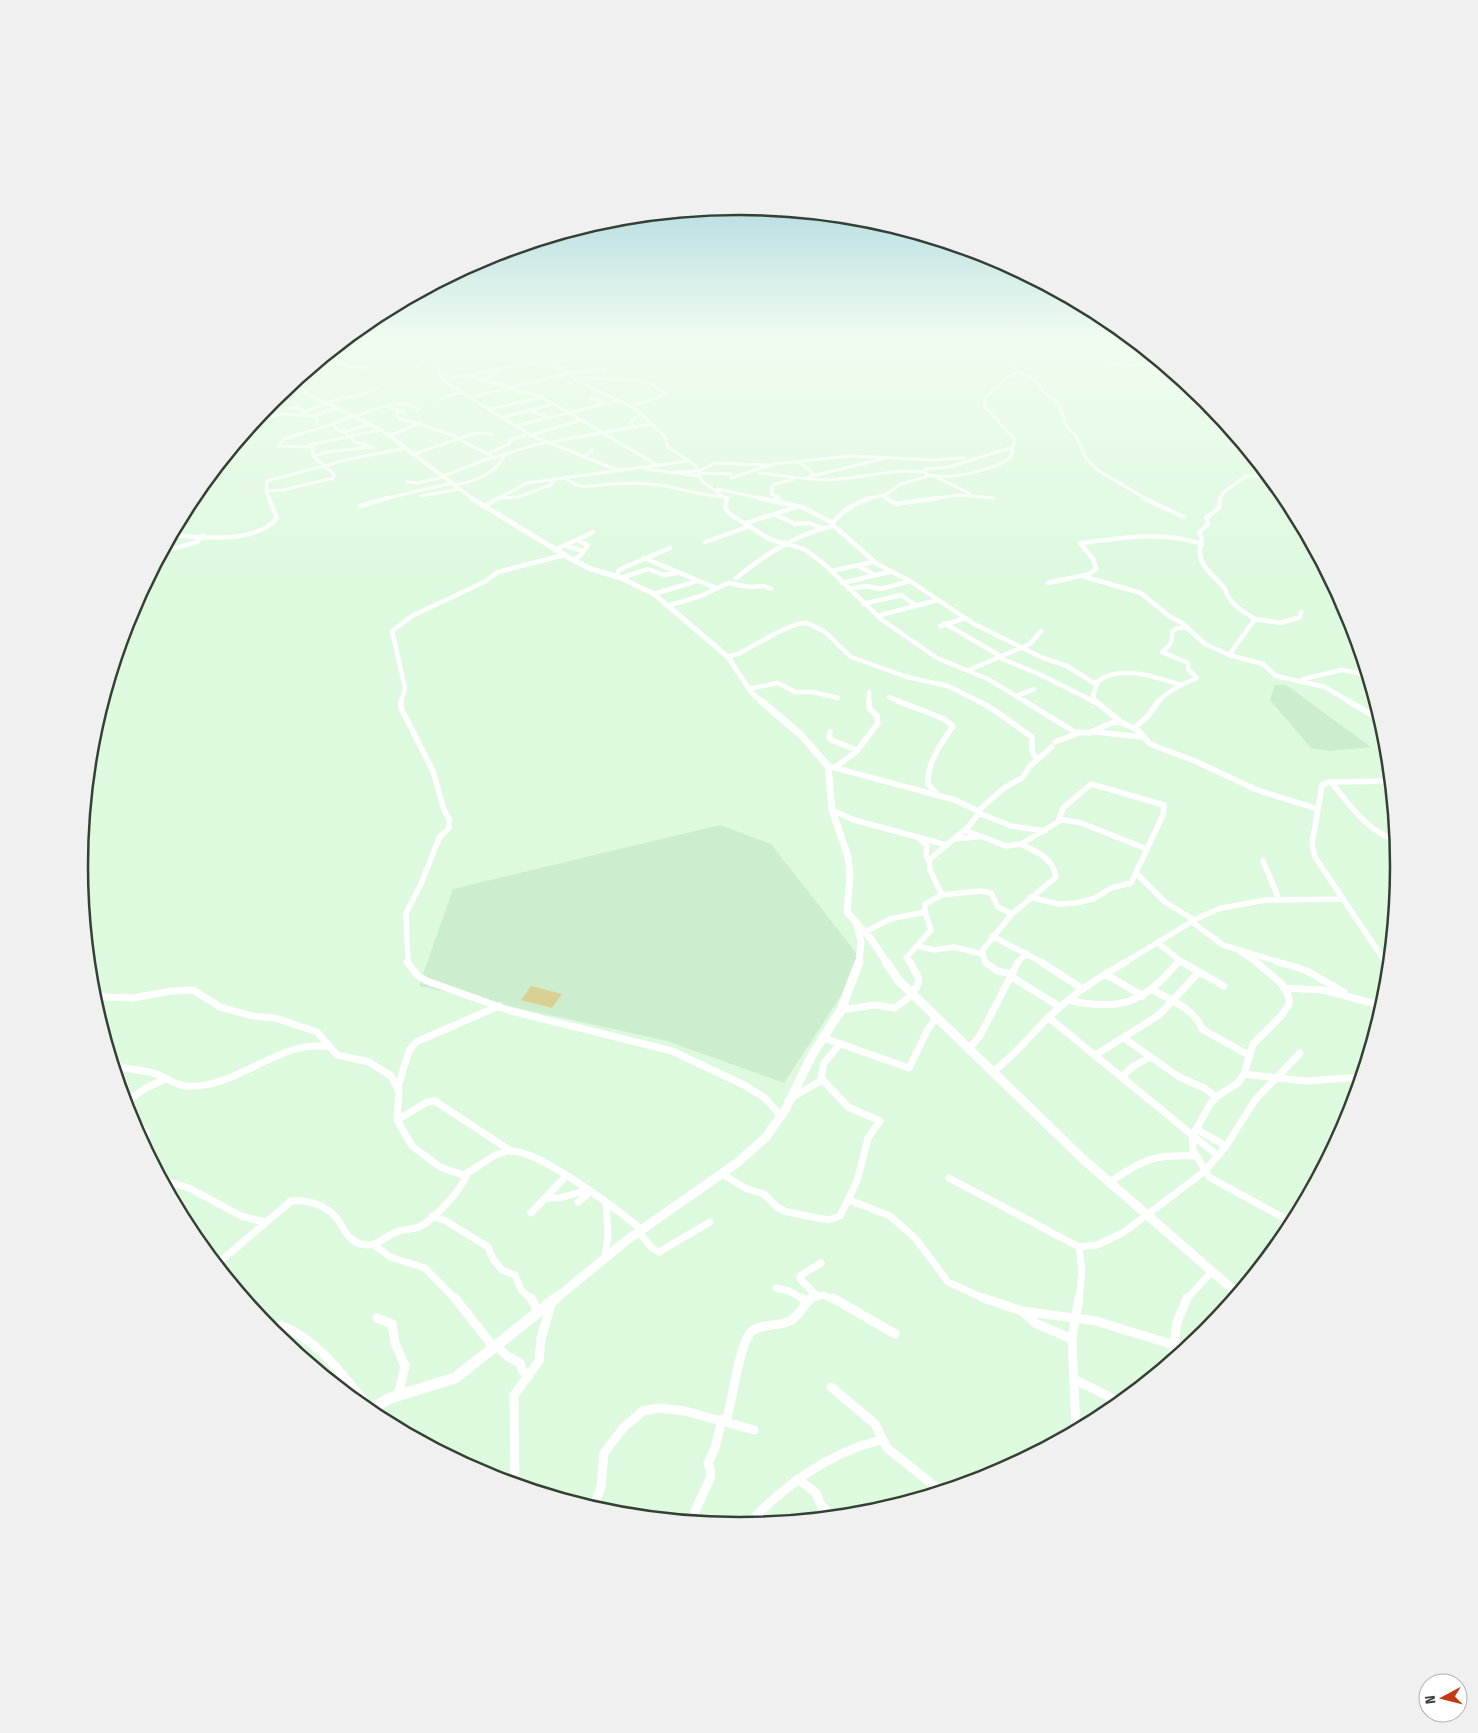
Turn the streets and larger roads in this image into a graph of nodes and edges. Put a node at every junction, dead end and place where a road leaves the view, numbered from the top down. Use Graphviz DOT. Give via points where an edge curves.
graph roads {
  1 [pos="317,422"];
  2 [pos="338,422"];
  3 [pos="366,422"];
  4 [pos="413,422"];
  5 [pos="510,422"];
  6 [pos="530,422"];
  7 [pos="576,422"];
  8 [pos="584,422"];
  9 [pos="632,422"];
  10 [pos="648,422"];
  11 [pos="999,422"];
  12 [pos="1065,422"];
  13 [pos="333,424"];
  14 [pos="370,424"];
  15 [pos="420,424"];
  16 [pos="651,424"];
  17 [pos="317,425"];
  18 [pos="515,426"];
  19 [pos="634,427"];
  20 [pos="380,430"];
  21 [pos="344,432"];
  22 [pos="600,432"];
  23 [pos="492,434"];
  24 [pos="528,434"];
  25 [pos="389,436"];
  26 [pos="351,437"];
  27 [pos="459,439"];
  28 [pos="546,443"];
  29 [pos="306,446"];
  30 [pos="372,447"];
  31 [pos="1013,447"];
  32 [pos="406,448"];
  33 [pos="592,448"];
  34 [pos="356,451"];
  35 [pos="381,453"];
  36 [pos="489,453"];
  37 [pos="414,454"];
  38 [pos="505,454"];
  39 [pos="981,455"];
  40 [pos="313,456"];
  41 [pos="584,456"];
  42 [pos="493,458"];
  43 [pos="888,458"];
  44 [pos="350,459"];
  45 [pos="688,461"];
  46 [pos="797,462"];
  47 [pos="777,463"];
  48 [pos="605,465"];
  49 [pos="657,465"];
  50 [pos="766,465"];
  51 [pos="324,466"];
  52 [pos="639,468"];
  53 [pos="762,469"];
  54 [pos="620,471"];
  55 [pos="754,472"];
  56 [pos="592,474"];
  57 [pos="700,474"];
  58 [pos="926,474"];
  59 [pos="444,476"];
  60 [pos="1260,476"];
  61 [pos="566,478"];
  62 [pos="800,478"];
  63 [pos="815,478"];
  64 [pos="938,478"];
  65 [pos="554,479"];
  66 [pos="425,481"];
  67 [pos="407,482"];
  68 [pos="456,486"];
  69 [pos="431,488"];
  70 [pos="714,488"];
  71 [pos="266,491"];
  72 [pos="436,493"];
  73 [pos="966,494"];
  74 [pos="421,496"];
  75 [pos="881,496"];
  76 [pos="726,497"];
  77 [pos="500,498"];
  78 [pos="994,498"];
  79 [pos="773,501"];
  80 [pos="360,506"];
  81 [pos="484,506"];
  82 [pos="795,506"];
  83 [pos="774,514"];
  84 [pos="1184,517"];
  85 [pos="748,524"];
  86 [pos="832,524"];
  87 [pos="822,528"];
  88 [pos="592,532"];
  89 [pos="203,535"];
  90 [pos="178,536"];
  91 [pos="577,540"];
  92 [pos="705,542"];
  93 [pos="786,543"];
  94 [pos="1202,544"];
  95 [pos="173,546"];
  96 [pos="567,546"];
  97 [pos="670,548"];
  98 [pos="172,549"];
  99 [pos="555,550"];
  100 [pos="582,551"];
  101 [pos="564,555"];
  102 [pos="644,558"];
  103 [pos="573,560"];
  104 [pos="873,562"];
  105 [pos="858,566"];
  106 [pos="831,571"];
  107 [pos="889,572"];
  108 [pos="677,573"];
  109 [pos="1080,575"];
  110 [pos="875,576"];
  111 [pos="619,578"];
  112 [pos="736,578"];
  113 [pos="697,581"];
  114 [pos="910,582"];
  115 [pos="842,583"];
  116 [pos="1048,583"];
  117 [pos="716,588"];
  118 [pos="771,588"];
  119 [pos="849,589"];
  120 [pos="654,594"];
  121 [pos="938,600"];
  122 [pos="864,604"];
  123 [pos="914,604"];
  124 [pos="668,606"];
  125 [pos="1301,612"];
  126 [pos="877,616"];
  127 [pos="966,618"];
  128 [pos="1255,619"];
  129 [pos="1186,627"];
  130 [pos="1040,631"];
  131 [pos="1023,648"];
  132 [pos="1228,655"];
  133 [pos="1001,657"];
  134 [pos="728,658"];
  135 [pos="969,670"];
  136 [pos="1361,673"];
  137 [pos="1301,680"];
  138 [pos="1095,682"];
  139 [pos="1181,685"];
  140 [pos="748,689"];
  141 [pos="1034,689"];
  142 [pos="869,692"];
  143 [pos="1017,696"];
  144 [pos="888,697"];
  145 [pos="838,698"];
  146 [pos="1095,702"];
  147 [pos="1372,714"];
  148 [pos="1121,722"];
  149 [pos="1134,728"];
  150 [pos="830,732"];
  151 [pos="1093,732"];
  152 [pos="1079,733"];
  153 [pos="1143,737"];
  154 [pos="856,750"];
  155 [pos="1036,760"];
  156 [pos="831,767"];
  157 [pos="1385,781"];
  158 [pos="1331,782"];
  159 [pos="937,794"];
  160 [pos="832,810"];
  161 [pos="1318,810"];
  162 [pos="979,812"];
  163 [pos="1059,819"];
  164 [pos="964,830"];
  165 [pos="1045,831"];
  166 [pos="915,835"];
  167 [pos="980,836"];
  168 [pos="1389,837"];
  169 [pos="950,839"];
  170 [pos="943,844"];
  171 [pos="1021,844"];
  172 [pos="1147,849"];
  173 [pos="929,860"];
  174 [pos="1263,861"];
  175 [pos="1136,873"];
  176 [pos="942,896"];
  177 [pos="1030,897"];
  178 [pos="1279,899"];
  179 [pos="1342,899"];
  180 [pos="924,912"];
  181 [pos="1012,914"];
  182 [pos="1193,921"];
  183 [pos="856,922"];
  184 [pos="865,932"];
  185 [pos="992,936"];
  186 [pos="1158,943"];
  187 [pos="918,946"];
  188 [pos="1019,949"];
  189 [pos="1239,951"];
  190 [pos="1027,953"];
  191 [pos="982,954"];
  192 [pos="1384,959"];
  193 [pos="1179,960"];
  194 [pos="1018,961"];
  195 [pos="1198,973"];
  196 [pos="1105,974"];
  197 [pos="1012,976"];
  198 [pos="1224,986"];
  199 [pos="1284,988"];
  200 [pos="1083,989"];
  201 [pos="1151,989"];
  202 [pos="1344,992"];
  203 [pos="911,994"];
  204 [pos="100,995"];
  205 [pos="1143,996"];
  206 [pos="1068,1000"];
  207 [pos="1173,1001"];
  208 [pos="1376,1003"];
  209 [pos="499,1006"];
  210 [pos="1060,1007"];
  211 [pos="841,1010"];
  212 [pos="1048,1017"];
  213 [pos="936,1018"];
  214 [pos="824,1038"];
  215 [pos="1124,1038"];
  216 [pos="840,1044"];
  217 [pos="329,1047"];
  218 [pos="969,1049"];
  219 [pos="1097,1054"];
  220 [pos="1300,1054"];
  221 [pos="1150,1056"];
  222 [pos="1250,1056"];
  223 [pos="119,1067"];
  224 [pos="992,1072"];
  225 [pos="1244,1074"];
  226 [pos="1277,1076"];
  227 [pos="1122,1077"];
  228 [pos="1355,1077"];
  229 [pos="165,1079"];
  230 [pos="822,1080"];
  231 [pos="398,1087"];
  232 [pos="793,1097"];
  233 [pos="1216,1097"];
  234 [pos="131,1099"];
  235 [pos="781,1116"];
  236 [pos="397,1120"];
  237 [pos="1196,1129"];
  238 [pos="1192,1137"];
  239 [pos="1226,1146"];
  240 [pos="511,1151"];
  241 [pos="1196,1156"];
  242 [pos="1218,1156"];
  243 [pos="1205,1171"];
  244 [pos="466,1174"];
  245 [pos="722,1174"];
  246 [pos="565,1177"];
  247 [pos="949,1178"];
  248 [pos="1110,1182"];
  249 [pos="170,1183"];
  250 [pos="588,1191"];
  251 [pos="547,1198"];
  252 [pos="849,1200"];
  253 [pos="578,1202"];
  254 [pos="606,1203"];
  255 [pos="531,1213"];
  256 [pos="1147,1215"];
  257 [pos="432,1216"];
  258 [pos="1286,1219"];
  259 [pos="264,1222"];
  260 [pos="710,1222"];
  261 [pos="640,1230"];
  262 [pos="374,1244"];
  263 [pos="1078,1247"];
  264 [pos="605,1257"];
  265 [pos="221,1261"];
  266 [pos="821,1263"];
  267 [pos="1212,1272"];
  268 [pos="776,1288"];
  269 [pos="1234,1290"];
  270 [pos="816,1295"];
  271 [pos="553,1301"];
  272 [pos="807,1301"];
  273 [pos="538,1311"];
  274 [pos="1022,1311"];
  275 [pos="377,1318"];
  276 [pos="1076,1319"];
  277 [pos="280,1326"];
  278 [pos="895,1334"];
  279 [pos="1072,1339"];
  280 [pos="1173,1345"];
  281 [pos="496,1347"];
  282 [pos="1179,1347"];
  283 [pos="1173,1353"];
  284 [pos="529,1376"];
  285 [pos="1074,1379"];
  286 [pos="831,1388"];
  287 [pos="357,1394"];
  288 [pos="398,1396"];
  289 [pos="1113,1399"];
  290 [pos="374,1406"];
  291 [pos="724,1420"];
  292 [pos="1076,1424"];
  293 [pos="754,1430"];
  294 [pos="880,1440"];
  295 [pos="515,1477"];
  296 [pos="798,1479"];
  297 [pos="936,1487"];
  298 [pos="596,1501"];
  299 [pos="827,1511"];
  300 [pos="693,1517"];
  301 [pos="754,1518"];
  1 -- 17 [label="street"];
  2 -- 13 [label="street"];
  3 -- 14 [label="street"];
  4 -- 15 [label="street"];
  5 -- 18 [label="street"];
  6 -- 18 [label="street"];
  7 -- 24 [label="street"];
  8 -- 22 [label="street"];
  9 -- 19 [label="street"];
  10 -- 16 [label="street"];
  11 -- 31 [label="street" via="1016,439"];
  12 -- 84 [label="street" via="1096,469 1137,495"];
  13 -- 21 [label="street"];
  13 -- 29 [label="street" via="286,438 278,446"];
  14 -- 20 [label="street"];
  14 -- 21 [label="street"];
  15 -- 25 [label="street"];
  15 -- 27 [label="street"];
  16 -- 19 [label="street"];
  16 -- 45 [label="street" via="666,438 668,446"];
  18 -- 24 [label="street"];
  19 -- 22 [label="street"];
  20 -- 25 [label="street"];
  20 -- 26 [label="street"];
  21 -- 26 [label="street"];
  22 -- 28 [label="street"];
  22 -- 49 [label="street"];
  23 -- 27 [label="street" via="479,433"];
  24 -- 28 [label="street"];
  24 -- 36 [label="street"];
  25 -- 32 [label="street"];
  26 -- 29 [label="street"];
  26 -- 30 [label="street" via="355,442"];
  27 -- 36 [label="street"];
  27 -- 37 [label="street"];
  28 -- 38 [label="street"];
  28 -- 41 [label="street"];
  29 -- 40 [label="street" via="314,448"];
  30 -- 34 [label="street"];
  30 -- 35 [label="street"];
  31 -- 39 [label="street"];
  31 -- 64 [label="street" via="1011,457 1003,463"];
  32 -- 35 [label="street"];
  32 -- 37 [label="street"];
  33 -- 41 [label="street"];
  34 -- 40 [label="street" via="343,449"];
  34 -- 44 [label="street" via="346,454"];
  35 -- 44 [label="street"];
  36 -- 42 [label="street"];
  37 -- 59 [label="street"];
  38 -- 42 [label="street"];
  38 -- 68 [label="street" via="492,474"];
  39 -- 43 [label="street" via="944,460"];
  39 -- 58 [label="street" via="949,467 926,469"];
  40 -- 51 [label="street"];
  41 -- 48 [label="street"];
  42 -- 59 [label="street"];
  43 -- 46 [label="street" via="851,456"];
  43 -- 63 [label="street"];
  44 -- 51 [label="street"];
  45 -- 49 [label="street"];
  45 -- 57 [label="street"];
  46 -- 47 [label="street"];
  46 -- 63 [label="street"];
  47 -- 50 [label="street"];
  47 -- 53 [label="street"];
  48 -- 54 [label="street"];
  48 -- 56 [label="street"];
  49 -- 52 [label="street"];
  50 -- 53 [label="street"];
  50 -- 57 [label="street" via="714,463"];
  51 -- 71 [label="street" via="270,480 266,482"];
  51 -- 71 [label="street" via="334,474 333,478"];
  52 -- 54 [label="street"];
  52 -- 57 [label="street"];
  53 -- 55 [label="street"];
  54 -- 56 [label="street"];
  55 -- 57 [label="street" via="731,476"];
  55 -- 62 [label="street"];
  56 -- 61 [label="street"];
  57 -- 70 [label="street" via="702,481"];
  58 -- 63 [label="street" via="906,470 862,477"];
  58 -- 64 [label="street"];
  58 -- 75 [label="street"];
  59 -- 66 [label="street"];
  59 -- 68 [label="street"];
  60 -- 94 [label="street" via="1246,476 1224,493 1218,502 1219,508 1206,518 1208,524 1199,533"];
  61 -- 65 [label="street"];
  61 -- 76 [label="street" via="579,488 609,484 659,485 705,496"];
  62 -- 63 [label="street"];
  62 -- 79 [label="street" via="772,486 772,494 779,497"];
  64 -- 73 [label="street" via="969,493"];
  65 -- 77 [label="street" via="527,483"];
  65 -- 77 [label="street" via="551,485 518,497"];
  66 -- 67 [label="street"];
  66 -- 69 [label="street"];
  68 -- 69 [label="street"];
  68 -- 72 [label="street"];
  68 -- 81 [label="street"];
  69 -- 72 [label="street"];
  69 -- 80 [label="street"];
  70 -- 76 [label="street"];
  70 -- 79 [label="street"];
  71 -- 89 [label="street" via="276,512 274,522 255,532 240,535"];
  72 -- 74 [label="street"];
  73 -- 75 [label="street" via="896,504"];
  73 -- 78 [label="street"];
  75 -- 86 [label="street" via="863,500"];
  76 -- 85 [label="street" via="727,511"];
  77 -- 81 [label="street"];
  79 -- 82 [label="street"];
  81 -- 99 [label="street"];
  82 -- 83 [label="street"];
  82 -- 86 [label="street" via="815,512"];
  83 -- 85 [label="street"];
  83 -- 87 [label="street" via="795,524 809,523"];
  85 -- 92 [label="street"];
  85 -- 93 [label="street" via="769,539"];
  86 -- 87 [label="street"];
  86 -- 104 [label="street"];
  87 -- 93 [label="street"];
  88 -- 91 [label="street"];
  89 -- 90 [label="street"];
  89 -- 98 [label="street" via="197,542"];
  91 -- 96 [label="street"];
  91 -- 100 [label="street" via="588,544"];
  93 -- 106 [label="street" via="804,549"];
  93 -- 112 [label="street" via="749,565"];
  94 -- 109 [label="street" via="1180,536 1154,535 1080,543 1097,567 1092,573"];
  94 -- 128 [label="street" via="1200,559 1209,574 1226,590 1237,608"];
  95 -- 98 [label="street"];
  96 -- 99 [label="street"];
  96 -- 100 [label="street"];
  97 -- 102 [label="street"];
  99 -- 101 [label="street"];
  100 -- 103 [label="street"];
  101 -- 103 [label="street"];
  101 -- 209 [label="street" via="498,572 486,581 412,616 392,633 402,664 405,688 402,708 433,771 444,810 450,819 448,828 438,838 422,884 406,913 406,958 422,979"];
  102 -- 108 [label="street"];
  102 -- 111 [label="street" via="619,570"];
  103 -- 111 [label="street"];
  104 -- 105 [label="street"];
  104 -- 107 [label="street"];
  105 -- 106 [label="street"];
  105 -- 110 [label="street"];
  106 -- 115 [label="street"];
  107 -- 110 [label="street"];
  107 -- 114 [label="street"];
  108 -- 111 [label="street" via="664,575 649,569"];
  108 -- 113 [label="street"];
  109 -- 116 [label="street"];
  109 -- 129 [label="street" via="1141,593"];
  110 -- 115 [label="street"];
  111 -- 120 [label="street"];
  113 -- 117 [label="street"];
  113 -- 120 [label="street"];
  114 -- 119 [label="street" via="881,589 865,586"];
  114 -- 121 [label="street"];
  115 -- 119 [label="street"];
  117 -- 118 [label="street" via="732,583"];
  117 -- 124 [label="street"];
  119 -- 122 [label="street"];
  120 -- 124 [label="street"];
  121 -- 123 [label="street"];
  121 -- 127 [label="street"];
  122 -- 123 [label="street" via="901,595"];
  122 -- 126 [label="street"];
  123 -- 126 [label="street"];
  124 -- 134 [label="street"];
  125 -- 128 [label="street" via="1300,617 1286,623"];
  126 -- 135 [label="street" via="937,658"];
  127 -- 131 [label="street"];
  127 -- 133 [label="street" via="942,625"];
  128 -- 132 [label="street"];
  129 -- 132 [label="street" via="1205,644"];
  129 -- 139 [label="street" via="1172,632 1174,639 1162,650 1164,654 1188,663 1188,669 1197,676"];
  130 -- 131 [label="street" via="1035,641"];
  131 -- 133 [label="street"];
  131 -- 138 [label="street" via="1067,666"];
  132 -- 137 [label="street" via="1259,662 1276,676"];
  133 -- 135 [label="street"];
  133 -- 146 [label="street"];
  134 -- 140 [label="street"];
  134 -- 155 [label="street" via="774,634 808,623 825,632 853,658 908,677 948,686 993,708 1032,737"];
  135 -- 143 [label="street"];
  136 -- 137 [label="street" via="1344,668"];
  137 -- 147 [label="street" via="1344,697"];
  138 -- 139 [label="street" via="1106,674 1134,673 1154,675"];
  138 -- 146 [label="street"];
  139 -- 149 [label="street" via="1162,698"];
  140 -- 145 [label="street" via="778,683 795,692"];
  140 -- 156 [label="street" via="814,747"];
  141 -- 143 [label="street"];
  142 -- 154 [label="street" via="869,709 875,712 878,722 869,739"];
  143 -- 152 [label="street"];
  144 -- 159 [label="street" via="944,718 953,726 942,742 928,775 928,784"];
  146 -- 148 [label="street"];
  148 -- 149 [label="street"];
  148 -- 151 [label="street"];
  149 -- 153 [label="street"];
  150 -- 154 [label="street" via="832,740"];
  151 -- 152 [label="street"];
  151 -- 153 [label="street"];
  152 -- 155 [label="street" via="1053,744"];
  153 -- 161 [label="street" via="1152,745 1257,790"];
  154 -- 156 [label="street" via="851,758"];
  155 -- 162 [label="street" via="1022,778 1006,786"];
  156 -- 159 [label="street"];
  156 -- 160 [label="street"];
  157 -- 158 [label="street"];
  158 -- 161 [label="street" via="1320,788"];
  158 -- 168 [label="street" via="1355,811"];
  159 -- 162 [label="street"];
  160 -- 166 [label="street" via="854,820"];
  160 -- 183 [label="street" via="848,857 850,877 846,908"];
  161 -- 179 [label="street" via="1313,852"];
  162 -- 164 [label="street"];
  162 -- 165 [label="street" via="1013,827"];
  163 -- 165 [label="street"];
  163 -- 172 [label="street" via="1081,823"];
  163 -- 172 [label="street" via="1065,806 1091,784 1161,804 1165,809"];
  164 -- 167 [label="street"];
  164 -- 169 [label="street"];
  165 -- 171 [label="street"];
  166 -- 170 [label="street"];
  166 -- 173 [label="street" via="926,843"];
  167 -- 169 [label="street"];
  167 -- 171 [label="street" via="1006,846"];
  169 -- 170 [label="street"];
  170 -- 173 [label="street"];
  171 -- 177 [label="street" via="1050,861 1056,873 1054,881"];
  172 -- 175 [label="street"];
  173 -- 176 [label="street" via="929,868"];
  174 -- 178 [label="street"];
  175 -- 177 [label="street" via="1131,884 1111,888 1085,901 1057,904"];
  175 -- 182 [label="street" via="1165,902"];
  176 -- 180 [label="street" via="926,902"];
  176 -- 181 [label="street" via="994,894 998,907"];
  177 -- 181 [label="street"];
  178 -- 179 [label="street"];
  178 -- 182 [label="street" via="1223,907"];
  179 -- 192 [label="street"];
  180 -- 184 [label="street" via="890,919"];
  180 -- 187 [label="street" via="931,930"];
  181 -- 185 [label="street"];
  182 -- 186 [label="street"];
  182 -- 189 [label="street" via="1218,943"];
  183 -- 184 [label="street"];
  183 -- 211 [label="street" via="861,958"];
  184 -- 203 [label="street"];
  185 -- 188 [label="street"];
  185 -- 191 [label="street"];
  186 -- 193 [label="street"];
  186 -- 196 [label="street"];
  187 -- 191 [label="street" via="934,950 954,947"];
  187 -- 203 [label="street" via="906,959 913,965 919,979"];
  188 -- 190 [label="street"];
  188 -- 194 [label="street"];
  189 -- 199 [label="street" via="1267,970"];
  189 -- 202 [label="street" via="1305,970"];
  190 -- 194 [label="street"];
  190 -- 200 [label="street"];
  191 -- 197 [label="street" via="993,970"];
  193 -- 195 [label="street"];
  193 -- 201 [label="street"];
  194 -- 197 [label="street"];
  195 -- 198 [label="street"];
  195 -- 207 [label="street"];
  196 -- 200 [label="street"];
  196 -- 205 [label="street"];
  197 -- 210 [label="street"];
  197 -- 218 [label="street" via="982,1034"];
  199 -- 202 [label="street" via="1309,987"];
  199 -- 222 [label="street" via="1289,995 1287,1010 1257,1037"];
  200 -- 206 [label="street"];
  201 -- 205 [label="street"];
  201 -- 207 [label="street"];
  202 -- 208 [label="street"];
  203 -- 211 [label="street" via="895,1008 875,1005"];
  203 -- 213 [label="street"];
  204 -- 217 [label="street" via="133,998 193,990 217,1006 252,1016 275,1018 316,1032"];
  205 -- 206 [label="street" via="1128,1004 1111,1007"];
  206 -- 210 [label="street"];
  207 -- 215 [label="street" via="1159,1015"];
  207 -- 222 [label="street" via="1196,1015 1202,1029"];
  209 -- 231 [label="street" via="416,1042 409,1052"];
  209 -- 235 [label="street" via="580,1030 672,1051 744,1085 765,1098"];
  210 -- 212 [label="street"];
  211 -- 214 [label="street"];
  212 -- 219 [label="street"];
  212 -- 224 [label="street" via="1019,1052"];
  213 -- 216 [label="street" via="925,1031 909,1068"];
  213 -- 218 [label="street"];
  214 -- 216 [label="street"];
  214 -- 232 [label="street" via="812,1055"];
  215 -- 219 [label="street"];
  215 -- 221 [label="street"];
  216 -- 230 [label="street" via="822,1068"];
  217 -- 229 [label="street" via="314,1044 298,1047 236,1074 199,1085 175,1085"];
  217 -- 231 [label="street" via="344,1058 373,1064 391,1076"];
  218 -- 224 [label="street"];
  219 -- 227 [label="street"];
  220 -- 226 [label="street"];
  221 -- 227 [label="street"];
  221 -- 233 [label="street"];
  222 -- 225 [label="street"];
  223 -- 229 [label="street" via="152,1073"];
  224 -- 248 [label="street"];
  225 -- 226 [label="street"];
  225 -- 233 [label="street" via="1231,1089"];
  226 -- 228 [label="street" via="1305,1081"];
  226 -- 239 [label="street" via="1250,1108"];
  227 -- 238 [label="street"];
  229 -- 234 [label="street"];
  230 -- 232 [label="street"];
  230 -- 252 [label="street" via="848,1107 880,1121 868,1138"];
  231 -- 236 [label="street"];
  232 -- 235 [label="street"];
  233 -- 237 [label="street"];
  235 -- 245 [label="street" via="759,1145"];
  236 -- 240 [label="street" via="427,1102 435,1101"];
  236 -- 244 [label="street" via="415,1149 447,1170 458,1175"];
  237 -- 238 [label="street"];
  237 -- 239 [label="street"];
  238 -- 241 [label="street"];
  238 -- 242 [label="street"];
  239 -- 242 [label="street"];
  240 -- 244 [label="street"];
  240 -- 246 [label="street" via="532,1158"];
  241 -- 243 [label="street"];
  241 -- 248 [label="street" via="1151,1156"];
  242 -- 243 [label="street"];
  243 -- 256 [label="street"];
  243 -- 258 [label="street" via="1214,1180"];
  244 -- 257 [label="street" via="464,1183"];
  245 -- 252 [label="street" via="747,1189 764,1194 784,1211 819,1219 838,1218"];
  245 -- 261 [label="street"];
  246 -- 250 [label="street"];
  246 -- 251 [label="street"];
  247 -- 263 [label="street"];
  248 -- 256 [label="street"];
  249 -- 259 [label="street" via="193,1190 241,1216"];
  250 -- 251 [label="street"];
  250 -- 253 [label="street"];
  250 -- 254 [label="street"];
  251 -- 255 [label="street"];
  252 -- 274 [label="street" via="882,1211 898,1222 948,1282 978,1298"];
  254 -- 261 [label="street"];
  254 -- 264 [label="street" via="608,1235"];
  256 -- 263 [label="street" via="1104,1242"];
  256 -- 267 [label="street"];
  257 -- 262 [label="street" via="421,1226 401,1230"];
  257 -- 273 [label="street" via="488,1247 502,1270 515,1275 521,1290 531,1298"];
  259 -- 262 [label="street" via="287,1203 303,1200 331,1212 353,1240 364,1245"];
  259 -- 265 [label="street"];
  260 -- 261 [label="street" via="659,1252 651,1247"];
  261 -- 264 [label="street"];
  262 -- 281 [label="street" via="386,1256 429,1271 448,1288 482,1335"];
  263 -- 276 [label="street" via="1083,1272"];
  264 -- 271 [label="street"];
  266 -- 270 [label="street" via="800,1276"];
  267 -- 269 [label="street"];
  267 -- 280 [label="street" via="1196,1284 1184,1301"];
  268 -- 272 [label="street"];
  270 -- 272 [label="street"];
  270 -- 278 [label="street" via="824,1294 836,1299"];
  271 -- 273 [label="street"];
  271 -- 284 [label="street" via="541,1338 540,1357"];
  272 -- 291 [label="street" via="792,1320 758,1328 746,1339 734,1397"];
  273 -- 281 [label="street"];
  274 -- 276 [label="street"];
  274 -- 279 [label="street" via="1035,1323"];
  275 -- 288 [label="street" via="392,1324 395,1343 405,1366"];
  276 -- 279 [label="street"];
  276 -- 280 [label="street" via="1096,1321"];
  277 -- 287 [label="street" via="292,1329 304,1338 346,1378"];
  279 -- 285 [label="street"];
  280 -- 282 [label="street"];
  280 -- 283 [label="street"];
  281 -- 284 [label="street" via="520,1362 522,1370"];
  281 -- 288 [label="street" via="454,1378"];
  284 -- 295 [label="street" via="514,1395"];
  285 -- 289 [label="street"];
  285 -- 292 [label="street"];
  286 -- 294 [label="street" via="875,1424"];
  288 -- 290 [label="street"];
  291 -- 293 [label="street"];
  291 -- 298 [label="street" via="660,1407 647,1409 617,1433 607,1448 601,1463 601,1485"];
  291 -- 300 [label="street" via="708,1463 710,1479"];
  294 -- 296 [label="street" via="818,1464"];
  294 -- 297 [label="street"];
  296 -- 299 [label="street" via="816,1493"];
  296 -- 301 [label="street"];
}
